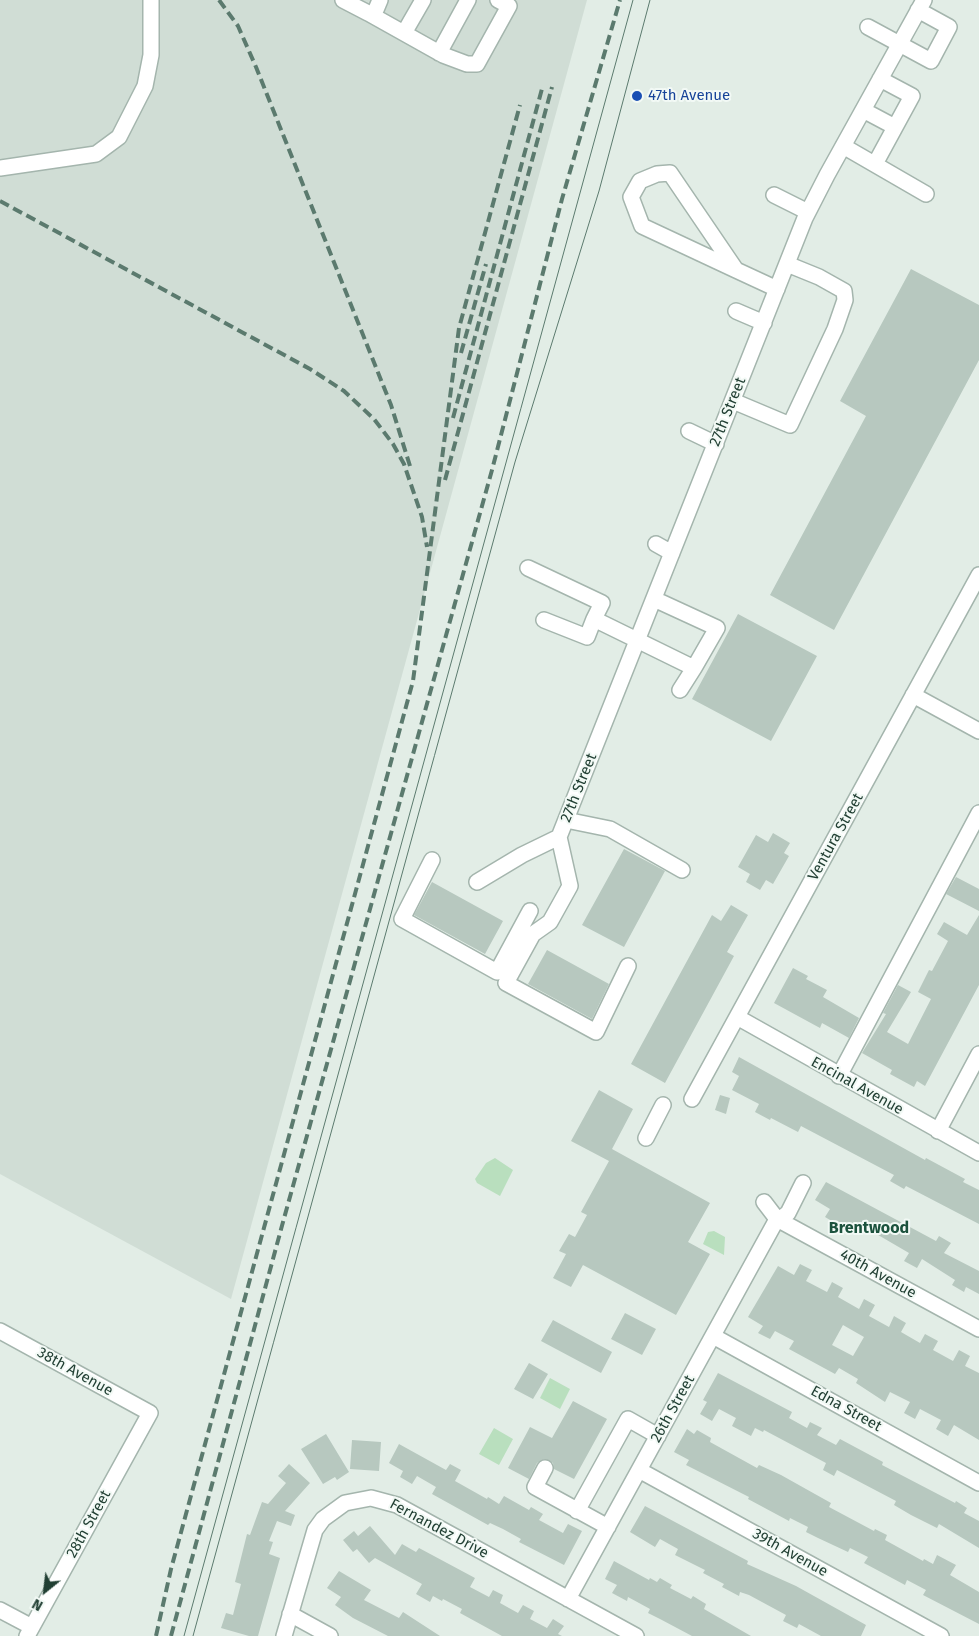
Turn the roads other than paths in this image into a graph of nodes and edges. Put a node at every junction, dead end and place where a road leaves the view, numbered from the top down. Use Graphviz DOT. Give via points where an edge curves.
graph roads {
  1 [pos="151,0"];
  2 [pos="343,0"];
  3 [pos="380,0"];
  4 [pos="423,0"];
  5 [pos="468,0"];
  6 [pos="498,0"];
  7 [pos="921,5"];
  8 [pos="368,13"];
  9 [pos="868,27"];
  10 [pos="404,33"];
  11 [pos="900,43"];
  12 [pos="439,53"];
  13 [pos="880,79"];
  14 [pos="863,110"];
  15 [pos="895,127"];
  16 [pos="843,146"];
  17 [pos="875,164"];
  18 [pos="0,168"];
  19 [pos="926,194"];
  20 [pos="774,195"];
  21 [pos="808,212"];
  22 [pos="787,264"];
  23 [pos="736,270"];
  24 [pos="777,290"];
  25 [pos="736,311"];
  26 [pos="764,323"];
  27 [pos="733,401"];
  28 [pos="689,431"];
  29 [pos="716,444"];
  30 [pos="656,544"];
  31 [pos="672,553"];
  32 [pos="528,568"];
  33 [pos="979,575"];
  34 [pos="654,599"];
  35 [pos="594,619"];
  36 [pos="544,620"];
  37 [pos="638,640"];
  38 [pos="694,668"];
  39 [pos="680,690"];
  40 [pos="913,696"];
  41 [pos="979,731"];
  42 [pos="979,813"];
  43 [pos="566,820"];
  44 [pos="559,837"];
  45 [pos="432,860"];
  46 [pos="682,870"];
  47 [pos="477,882"];
  48 [pos="530,911"];
  49 [pos="628,966"];
  50 [pos="737,1017"];
  51 [pos="979,1054"];
  52 [pos="839,1076"];
  53 [pos="692,1098"];
  54 [pos="663,1105"];
  55 [pos="938,1131"];
  56 [pos="646,1138"];
  57 [pos="979,1153"];
  58 [pos="803,1183"];
  59 [pos="764,1202"];
  60 [pos="778,1220"];
  61 [pos="979,1330"];
  62 [pos="0,1331"];
  63 [pos="713,1336"];
  64 [pos="150,1413"];
  65 [pos="658,1436"];
  66 [pos="545,1468"];
  67 [pos="639,1470"];
  68 [pos="979,1483"];
  69 [pos="577,1511"];
  70 [pos="608,1527"];
  71 [pos="568,1599"];
  72 [pos="0,1610"];
  73 [pos="290,1614"];
  74 [pos="30,1632"];
  75 [pos="284,1636"];
  76 [pos="330,1636"];
  77 [pos="636,1636"];
  78 [pos="941,1636"];
  1 -- 18 [label="street" via="151,56 145,86 119,137 96,154"];
  2 -- 8 [label="street"];
  3 -- 8 [label="street" via="375,12"];
  4 -- 10 [label="street"];
  5 -- 12 [label="street"];
  6 -- 12 [label="street" via="509,6 477,64 467,64"];
  7 -- 11 [label="street, 27th Street"];
  7 -- 11 [label="street" via="949,27 931,61"];
  8 -- 10 [label="street"];
  9 -- 11 [label="street"];
  10 -- 12 [label="street"];
  11 -- 13 [label="street, 27th Street"];
  13 -- 14 [label="street, 27th Street"];
  13 -- 15 [label="street" via="912,96"];
  14 -- 15 [label="street"];
  14 -- 16 [label="street, 27th Street"];
  15 -- 17 [label="street"];
  16 -- 17 [label="street"];
  16 -- 21 [label="street, 27th Street"];
  17 -- 19 [label="street"];
  20 -- 21 [label="street"];
  21 -- 22 [label="street, 27th Street"];
  22 -- 24 [label="street, 27th Street"];
  22 -- 27 [label="street" via="844,291 845,300 835,328 790,425"];
  23 -- 23 [label="street" via="670,174 657,174 640,181 632,197 642,226"];
  23 -- 24 [label="street"];
  24 -- 26 [label="street, 27th Street"];
  25 -- 26 [label="street"];
  26 -- 27 [label="street, 27th Street"];
  27 -- 29 [label="street, 27th Street"];
  28 -- 29 [label="street"];
  29 -- 31 [label="street, 27th Street"];
  30 -- 31 [label="street"];
  31 -- 34 [label="street, 27th Street"];
  32 -- 35 [label="street" via="602,603"];
  33 -- 40 [label="street, Ventura Street"];
  34 -- 37 [label="street, 27th Street"];
  34 -- 38 [label="street" via="717,628"];
  35 -- 36 [label="street" via="587,638"];
  35 -- 37 [label="street"];
  37 -- 38 [label="street"];
  37 -- 43 [label="street, 27th Street"];
  38 -- 39 [label="street"];
  40 -- 41 [label="street"];
  40 -- 50 [label="street, Ventura Street"];
  42 -- 52 [label="street"];
  43 -- 44 [label="street, 27th Street"];
  43 -- 46 [label="street" via="610,829"];
  44 -- 47 [label="street" via="522,854"];
  44 -- 49 [label="street" via="570,886 550,922 533,934 506,983 596,1032"];
  45 -- 48 [label="street" via="402,919 497,972"];
  50 -- 52 [label="street, Encinal Avenue"];
  50 -- 53 [label="street, Ventura Street"];
  51 -- 55 [label="street"];
  52 -- 55 [label="street, Encinal Avenue"];
  54 -- 56 [label="street"];
  55 -- 57 [label="street, Encinal Avenue"];
  58 -- 60 [label="street, 26th Street" via="788,1213"];
  59 -- 60 [label="street"];
  60 -- 61 [label="street, 40th Avenue"];
  60 -- 63 [label="street, 26th Street"];
  62 -- 64 [label="street, 38th Avenue"];
  63 -- 65 [label="street, 26th Street"];
  63 -- 68 [label="street, Edna Street"];
  64 -- 74 [label="street, 28th Street"];
  65 -- 67 [label="street, 26th Street"];
  65 -- 69 [label="street" via="628,1419"];
  66 -- 69 [label="street" via="535,1487"];
  67 -- 70 [label="street, 26th Street"];
  67 -- 78 [label="street, 39th Avenue"];
  69 -- 70 [label="street"];
  70 -- 71 [label="street, 26th Street"];
  71 -- 73 [label="street, Fernandez Drive" via="397,1505 371,1498 345,1503 323,1519 310,1542"];
  71 -- 77 [label="street, Fernandez Drive"];
  72 -- 74 [label="street"];
  73 -- 75 [label="street, Fernandez Drive"];
  73 -- 76 [label="street"];
}
